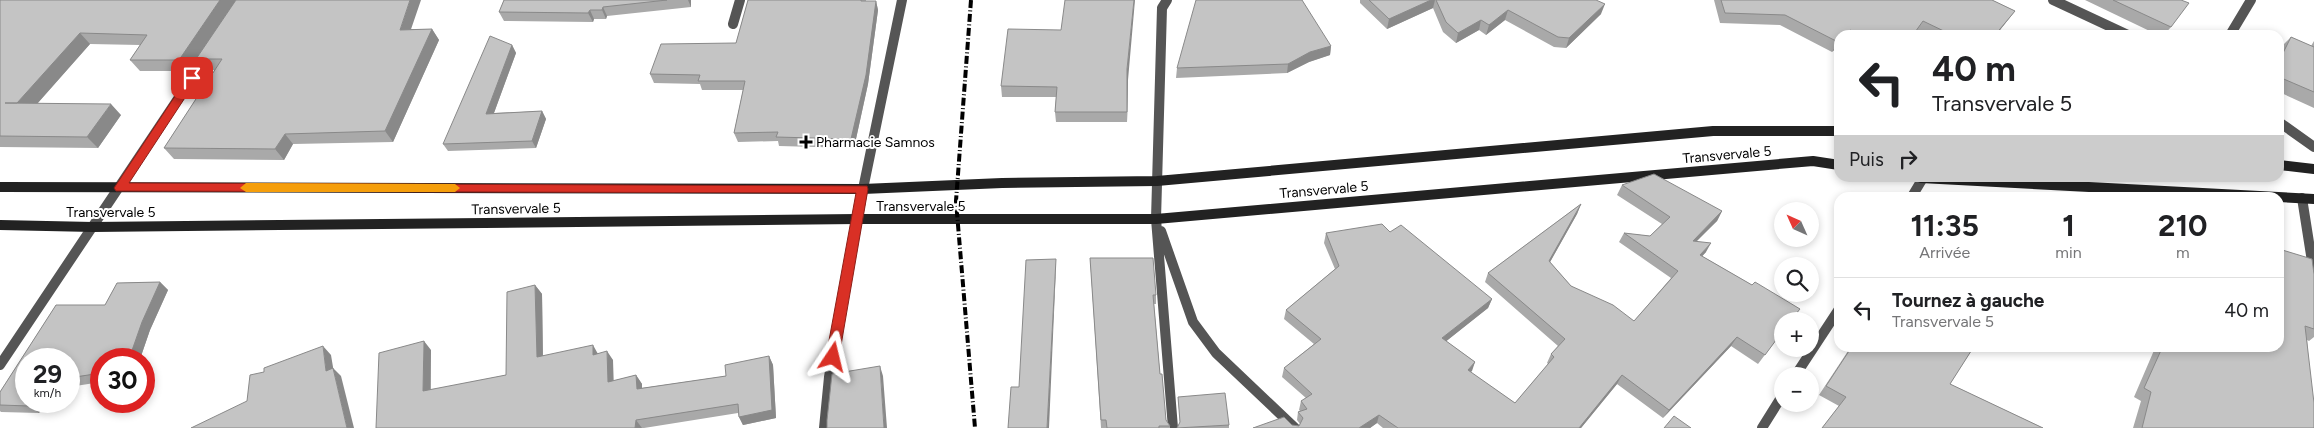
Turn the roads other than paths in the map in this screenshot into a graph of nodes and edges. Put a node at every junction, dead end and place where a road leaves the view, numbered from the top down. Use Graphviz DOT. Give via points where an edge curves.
graph roads {
  1 [pos="740,0"];
  2 [pos="902,0"];
  3 [pos="1166,0"];
  4 [pos="2053,0"];
  5 [pos="2251,0"];
  6 [pos="733,24"];
  7 [pos="2117,30"];
  8 [pos="2233,30"];
  9 [pos="212,49"];
  10 [pos="2284,126"];
  11 [pos="1834,131"];
  12 [pos="2314,147"];
  13 [pos="1834,164"];
  14 [pos="2284,166"];
  15 [pos="2314,169"];
  16 [pos="1157,181"];
  17 [pos="1998,182"];
  18 [pos="0,187"];
  19 [pos="120,188"];
  20 [pos="863,189"];
  21 [pos="2188,192"];
  22 [pos="2284,197"];
  23 [pos="2302,198"];
  24 [pos="2314,199"];
  25 [pos="858,219"];
  26 [pos="1156,219"];
  27 [pos="0,225"];
  28 [pos="93,227"];
  29 [pos="2314,274"];
  30 [pos="1834,317"];
  31 [pos="0,365"];
  32 [pos="1801,367"];
  33 [pos="1774,409"];
  34 [pos="824,428"];
  35 [pos="1173,428"];
  36 [pos="1295,428"];
  37 [pos="1762,428"];
  1 -- 6 [label="street"];
  2 -- 20 [label="street"];
  3 -- 16 [label="street" via="1162,8"];
  4 -- 7 [label="street"];
  5 -- 8 [label="street"];
  9 -- 19 [label="street"];
  10 -- 12 [label="street"];
  11 -- 16 [label="main road, Transvervale 5" via="1713,132"];
  13 -- 26 [label="main road, Transvervale 5" via="1813,161"];
  14 -- 15 [label="main road"];
  16 -- 20 [label="main road, Transvervale 5"];
  16 -- 26 [label="street"];
  17 -- 21 [label="main road"];
  18 -- 19 [label="main road, Transvervale 5"];
  19 -- 20 [label="main road, Transvervale 5"];
  19 -- 28 [label="street"];
  20 -- 25 [label="street"];
  22 -- 23 [label="main road"];
  23 -- 24 [label="main road"];
  23 -- 29 [label="street"];
  25 -- 26 [label="main road, Transvervale 5"];
  25 -- 28 [label="main road, Transvervale 5"];
  25 -- 34 [label="street" via="829,376"];
  26 -- 35 [label="street"];
  26 -- 36 [label="street" via="1193,322 1216,353"];
  27 -- 28 [label="main road, Transvervale 5"];
  28 -- 31 [label="street"];
  30 -- 32 [label="street"];
  33 -- 37 [label="street"];
}
